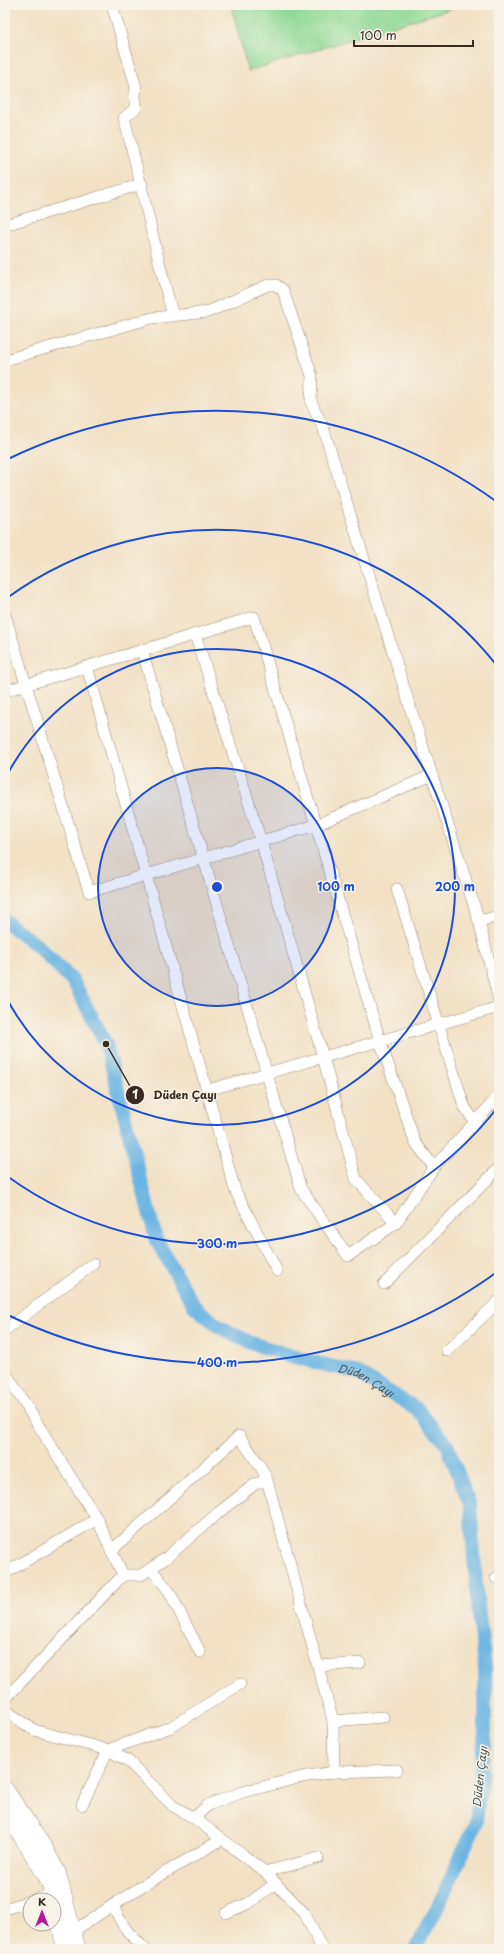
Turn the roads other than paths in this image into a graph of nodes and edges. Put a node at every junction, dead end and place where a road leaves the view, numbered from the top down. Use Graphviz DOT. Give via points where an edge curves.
graph roads {
  1 [pos="112,5"];
  2 [pos="142,184"];
  3 [pos="5,225"];
  4 [pos="173,316"];
  5 [pos="5,360"];
  6 [pos="5,615"];
  7 [pos="195,634"];
  8 [pos="142,650"];
  9 [pos="87,667"];
  10 [pos="26,685"];
  11 [pos="5,692"];
  12 [pos="432,775"];
  13 [pos="316,825"];
  14 [pos="261,842"];
  15 [pos="203,859"];
  16 [pos="146,875"];
  17 [pos="397,889"];
  18 [pos="499,916"];
  19 [pos="479,921"];
  20 [pos="499,1001"];
  21 [pos="499,1007"];
  22 [pos="439,1024"];
  23 [pos="380,1041"];
  24 [pos="324,1057"];
  25 [pos="266,1073"];
  26 [pos="208,1090"];
  27 [pos="499,1096"];
  28 [pos="475,1122"];
  29 [pos="434,1167"];
  30 [pos="499,1168"];
  31 [pos="396,1223"];
  32 [pos="93,1264"];
  33 [pos="277,1271"];
  34 [pos="384,1284"];
  35 [pos="499,1301"];
  36 [pos="5,1330"];
  37 [pos="447,1351"];
  38 [pos="5,1372"];
  39 [pos="268,1480"];
  40 [pos="97,1520"];
  41 [pos="111,1551"];
  42 [pos="151,1569"];
  43 [pos="5,1573"];
  44 [pos="123,1575"];
  45 [pos="200,1652"];
  46 [pos="360,1663"];
  47 [pos="320,1666"];
  48 [pos="240,1684"];
  49 [pos="5,1699"];
  50 [pos="5,1710"];
  51 [pos="383,1717"];
  52 [pos="334,1721"];
  53 [pos="108,1750"];
  54 [pos="397,1770"];
  55 [pos="334,1772"];
  56 [pos="5,1788"];
  57 [pos="82,1805"];
  58 [pos="5,1811"];
  59 [pos="194,1818"];
  60 [pos="221,1840"];
  61 [pos="318,1858"];
  62 [pos="265,1872"];
  63 [pos="275,1884"];
  64 [pos="52,1892"];
  65 [pos="22,1904"];
  66 [pos="113,1905"];
  67 [pos="5,1909"];
  68 [pos="226,1913"];
  69 [pos="74,1930"];
  70 [pos="61,1932"];
  71 [pos="64,1949"];
  72 [pos="78,1949"];
  73 [pos="145,1949"];
  74 [pos="322,1949"];
  1 -- 2 [label="street" via="136,87 136,108 124,118"];
  2 -- 3 [label="street"];
  2 -- 4 [label="street" via="159,267"];
  4 -- 5 [label="street" via="152,318"];
  4 -- 12 [label="street" via="208,312 268,285 276,285 283,290 312,376 311,402 323,427"];
  6 -- 10 [label="street"];
  7 -- 8 [label="street"];
  7 -- 13 [label="street" via="254,617"];
  7 -- 14 [label="street"];
  8 -- 9 [label="street"];
  8 -- 15 [label="street"];
  9 -- 10 [label="street"];
  9 -- 16 [label="street"];
  10 -- 11 [label="street"];
  10 -- 16 [label="street" via="89,892"];
  12 -- 13 [label="street"];
  12 -- 19 [label="street"];
  13 -- 14 [label="street"];
  13 -- 23 [label="street"];
  14 -- 15 [label="street"];
  14 -- 24 [label="street"];
  15 -- 16 [label="street"];
  15 -- 25 [label="street"];
  16 -- 26 [label="street"];
  17 -- 22 [label="street"];
  18 -- 19 [label="street"];
  19 -- 20 [label="street"];
  21 -- 22 [label="street"];
  22 -- 23 [label="street"];
  22 -- 28 [label="street" via="464,1106"];
  23 -- 24 [label="street"];
  23 -- 29 [label="street" via="414,1142"];
  24 -- 25 [label="street"];
  24 -- 31 [label="street" via="356,1179"];
  25 -- 26 [label="street"];
  25 -- 31 [label="street" via="301,1188 348,1256"];
  26 -- 33 [label="street" via="235,1190"];
  27 -- 28 [label="street"];
  28 -- 29 [label="street"];
  29 -- 31 [label="street"];
  30 -- 34 [label="street"];
  32 -- 36 [label="street"];
  35 -- 37 [label="street"];
  38 -- 40 [label="street"];
  39 -- 41 [label="street" via="239,1436"];
  39 -- 42 [label="street" via="255,1484"];
  39 -- 47 [label="street"];
  40 -- 41 [label="street"];
  40 -- 43 [label="street"];
  41 -- 44 [label="street"];
  42 -- 44 [label="street" via="141,1575"];
  42 -- 45 [label="street" via="169,1591"];
  44 -- 49 [label="street"];
  46 -- 47 [label="street"];
  47 -- 52 [label="street"];
  48 -- 53 [label="street" via="172,1727"];
  50 -- 53 [label="street" via="34,1730"];
  51 -- 52 [label="street"];
  52 -- 55 [label="street"];
  53 -- 57 [label="street"];
  53 -- 59 [label="street" via="128,1761 173,1806"];
  54 -- 55 [label="street"];
  55 -- 59 [label="street" via="243,1792 208,1804"];
  56 -- 69 [label="main road" via="58,1872"];
  58 -- 64 [label="main road" via="46,1877"];
  59 -- 60 [label="street"];
  60 -- 62 [label="street"];
  60 -- 66 [label="street"];
  61 -- 62 [label="street"];
  62 -- 63 [label="street"];
  63 -- 68 [label="street" via="249,1903"];
  63 -- 74 [label="street" via="305,1914"];
  65 -- 67 [label="street"];
  66 -- 69 [label="street"];
  66 -- 73 [label="street" via="126,1931"];
  69 -- 72 [label="main road"];
  70 -- 71 [label="main road"];
}
